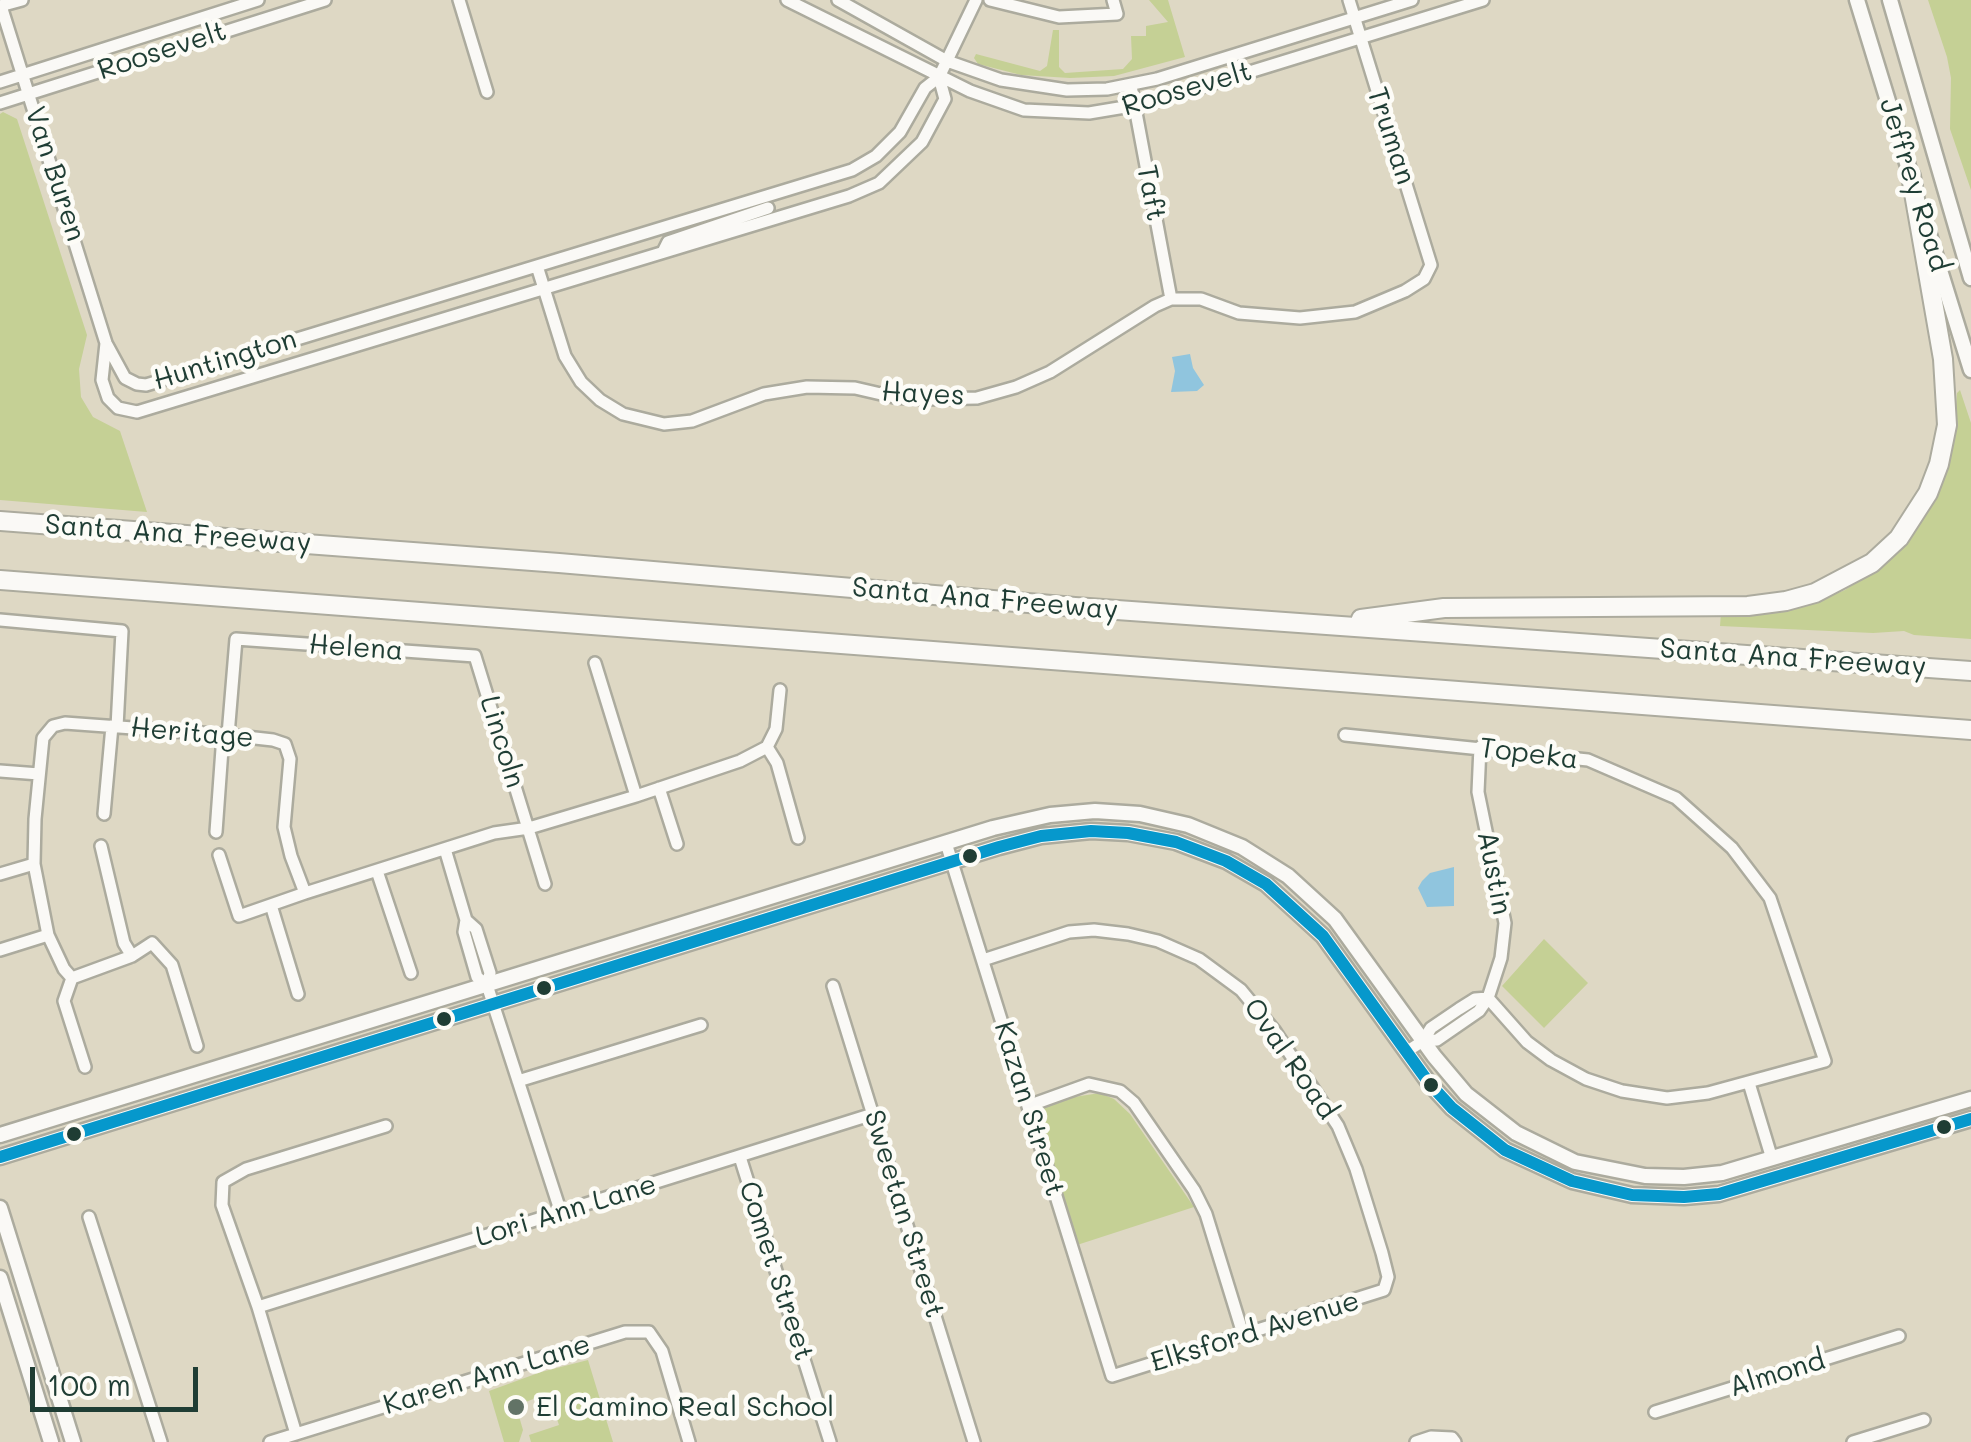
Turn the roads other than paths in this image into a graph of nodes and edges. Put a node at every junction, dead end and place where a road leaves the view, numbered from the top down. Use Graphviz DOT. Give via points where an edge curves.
graph roads {
  1 [pos="22,0"];
  2 [pos="258,0"];
  3 [pos="325,0"];
  4 [pos="459,0"];
  5 [pos="787,0"];
  6 [pos="838,0"];
  7 [pos="976,0"];
  8 [pos="990,0"];
  9 [pos="1113,0"];
  10 [pos="1348,0"];
  11 [pos="1412,0"];
  12 [pos="1483,0"];
  13 [pos="1856,0"];
  14 [pos="1890,0"];
  15 [pos="0,6"];
  16 [pos="1354,19"];
  17 [pos="1360,37"];
  18 [pos="947,61"];
  19 [pos="23,74"];
  20 [pos="940,77"];
  21 [pos="0,82"];
  22 [pos="1130,86"];
  23 [pos="487,92"];
  24 [pos="30,94"];
  25 [pos="0,102"];
  26 [pos="1134,106"];
  27 [pos="1911,176"];
  28 [pos="768,208"];
  29 [pos="537,266"];
  30 [pos="1971,278"];
  31 [pos="546,288"];
  32 [pos="1171,300"];
  33 [pos="106,342"];
  34 [pos="1971,370"];
  35 [pos="0,521"];
  36 [pos="0,580"];
  37 [pos="0,620"];
  38 [pos="1320,624"];
  39 [pos="476,656"];
  40 [pos="1971,662"];
  41 [pos="595,663"];
  42 [pos="1869,663"];
  43 [pos="1971,671"];
  44 [pos="780,690"];
  45 [pos="114,726"];
  46 [pos="1971,730"];
  47 [pos="226,735"];
  48 [pos="1345,735"];
  49 [pos="767,746"];
  50 [pos="1480,747"];
  51 [pos="0,771"];
  52 [pos="39,774"];
  53 [pos="659,788"];
  54 [pos="636,796"];
  55 [pos="104,814"];
  56 [pos="529,828"];
  57 [pos="216,832"];
  58 [pos="798,838"];
  59 [pos="946,843"];
  60 [pos="677,844"];
  61 [pos="100,846"];
  62 [pos="445,849"];
  63 [pos="219,855"];
  64 [pos="952,861"];
  65 [pos="34,864"];
  66 [pos="377,871"];
  67 [pos="0,874"];
  68 [pos="545,884"];
  69 [pos="1304,888"];
  70 [pos="306,893"];
  71 [pos="1289,901"];
  72 [pos="271,905"];
  73 [pos="48,935"];
  74 [pos="0,950"];
  75 [pos="132,956"];
  76 [pos="983,960"];
  77 [pos="411,973"];
  78 [pos="72,978"];
  79 [pos="487,985"];
  80 [pos="832,986"];
  81 [pos="298,994"];
  82 [pos="1488,998"];
  83 [pos="493,1004"];
  84 [pos="701,1025"];
  85 [pos="1423,1040"];
  86 [pos="198,1046"];
  87 [pos="1406,1052"];
  88 [pos="85,1067"];
  89 [pos="518,1082"];
  90 [pos="1749,1082"];
  91 [pos="1971,1098"];
  92 [pos="1028,1106"];
  93 [pos="873,1114"];
  94 [pos="1971,1119"];
  95 [pos="386,1126"];
  96 [pos="0,1136"];
  97 [pos="0,1157"];
  98 [pos="740,1157"];
  99 [pos="1772,1160"];
  100 [pos="0,1208"];
  101 [pos="560,1213"];
  102 [pos="89,1217"];
  103 [pos="1388,1277"];
  104 [pos="0,1278"];
  105 [pos="258,1307"];
  106 [pos="1243,1334"];
  107 [pos="1898,1336"];
  108 [pos="1112,1376"];
  109 [pos="1655,1412"];
  110 [pos="1924,1420"];
  111 [pos="296,1434"];
  112 [pos="1453,1440"];
  113 [pos="51,1442"];
  114 [pos="74,1442"];
  115 [pos="161,1442"];
  116 [pos="270,1442"];
  117 [pos="689,1442"];
  118 [pos="830,1442"];
  119 [pos="974,1442"];
  120 [pos="1416,1442"];
  121 [pos="1853,1442"];
  1 -- 15 [label="street"];
  2 -- 19 [label="street, Roosevelt"];
  3 -- 24 [label="street, Roosevelt"];
  4 -- 23 [label="street"];
  5 -- 20 [label="street, Roosevelt"];
  6 -- 18 [label="street, Roosevelt"];
  7 -- 18 [label="street, Huntington"];
  8 -- 9 [label="street" via="1059,17 1117,14"];
  10 -- 16 [label="street, Truman"];
  11 -- 16 [label="street, Roosevelt"];
  12 -- 17 [label="street, Roosevelt"];
  13 -- 27 [label="main road, Jeffrey Road"];
  14 -- 30 [label="main road, Jeffrey Road"];
  15 -- 19 [label="street, Van Buren"];
  16 -- 17 [label="street, Truman"];
  16 -- 22 [label="street, Roosevelt"];
  17 -- 26 [label="street, Roosevelt"];
  17 -- 32 [label="street, Truman" via="1430,257 1429,272 1380,303 1325,317"];
  18 -- 20 [label="street, Huntington"];
  18 -- 22 [label="street, Roosevelt" via="1045,88"];
  19 -- 21 [label="street, Roosevelt"];
  19 -- 24 [label="street, Van Buren"];
  20 -- 26 [label="street, Roosevelt" via="1024,110 1089,113"];
  20 -- 28 [label="street, Huntington" via="876,156"];
  20 -- 28 [label="street, Huntington" via="945,99 922,142 896,170 864,191"];
  22 -- 26 [label="street, Taft"];
  24 -- 25 [label="street, Roosevelt"];
  24 -- 33 [label="street, Van Buren"];
  26 -- 32 [label="street, Taft"];
  27 -- 34 [label="main road, Jeffrey Road"];
  27 -- 38 [label="highway" via="1943,360 1947,425 1928,493 1899,538 1872,563 1816,593 1768,604 1444,608"];
  28 -- 29 [label="street, Huntington"];
  28 -- 31 [label="street, Huntington" via="663,252"];
  29 -- 31 [label="street, Hayes"];
  29 -- 33 [label="street, Huntington" via="146,384 125,378"];
  31 -- 32 [label="street, Hayes" via="565,356 582,382 624,414 664,424 807,387 924,400 977,398 1050,372"];
  31 -- 33 [label="street, Huntington" via="137,412 108,398 102,380"];
  35 -- 38 [label="highway, Santa Ana Freeway"];
  36 -- 46 [label="highway, Santa Ana Freeway"];
  37 -- 45 [label="street" via="122,631"];
  38 -- 42 [label="highway, Santa Ana Freeway"];
  39 -- 47 [label="street, Helena" via="236,639"];
  39 -- 56 [label="street, Lincoln"];
  40 -- 42 [label="highway"];
  41 -- 54 [label="street"];
  42 -- 43 [label="highway, Santa Ana Freeway"];
  44 -- 49 [label="street"];
  45 -- 47 [label="street, Heritage"];
  45 -- 52 [label="street, Heritage" via="52,726 42,738"];
  45 -- 55 [label="street"];
  47 -- 57 [label="street"];
  47 -- 70 [label="street, Heritage" via="285,744 290,759 284,827"];
  48 -- 50 [label="street, Topeka"];
  49 -- 53 [label="street" via="740,762"];
  49 -- 58 [label="street"];
  50 -- 82 [label="street, Austin" via="1478,792 1505,924"];
  50 -- 90 [label="street, Topeka" via="1588,760 1653,786 1732,848 1770,898 1825,1062"];
  51 -- 52 [label="street"];
  52 -- 65 [label="street, Heritage"];
  53 -- 54 [label="street"];
  53 -- 60 [label="street"];
  54 -- 56 [label="street"];
  56 -- 62 [label="street"];
  56 -- 68 [label="street, Lincoln"];
  59 -- 64 [label="street, Kazan Street"];
  59 -- 69 [label="main road" via="1063,813 1140,814 1230,842"];
  59 -- 79 [label="main road"];
  61 -- 75 [label="street"];
  62 -- 66 [label="street"];
  62 -- 79 [label="street" via="490,973"];
  63 -- 72 [label="street" via="238,916"];
  64 -- 71 [label="main road" via="1040,836 1128,832 1226,860"];
  64 -- 76 [label="street, Kazan Street"];
  64 -- 83 [label="main road"];
  65 -- 67 [label="street"];
  65 -- 73 [label="street, Heritage"];
  66 -- 70 [label="street"];
  66 -- 77 [label="street"];
  69 -- 71 [label="main road"];
  69 -- 85 [label="main road" via="1341,926"];
  70 -- 72 [label="street"];
  71 -- 87 [label="main road" via="1331,946"];
  72 -- 81 [label="street"];
  73 -- 74 [label="street"];
  73 -- 78 [label="street, Heritage"];
  75 -- 78 [label="street"];
  75 -- 86 [label="street" via="152,944 172,965"];
  76 -- 92 [label="street, Kazan Street"];
  76 -- 103 [label="street, Oval Road" via="1068,932 1128,934 1198,959 1241,990 1338,1126"];
  78 -- 88 [label="street" via="64,1001"];
  79 -- 83 [label="street"];
  79 -- 96 [label="main road"];
  80 -- 93 [label="street, Sweetan Street"];
  82 -- 85 [label="street" via="1475,999"];
  82 -- 90 [label="street, Topeka" via="1539,1051 1606,1086 1667,1098"];
  83 -- 89 [label="street"];
  83 -- 97 [label="main road"];
  84 -- 89 [label="street"];
  85 -- 87 [label="street"];
  85 -- 99 [label="main road" via="1495,1119 1576,1162 1670,1178"];
  87 -- 94 [label="main road" via="1452,1108 1505,1150 1560,1177 1632,1195 1730,1192"];
  89 -- 101 [label="street"];
  90 -- 99 [label="street"];
  91 -- 99 [label="main road"];
  92 -- 106 [label="street" via="1089,1084 1120,1091 1134,1104 1206,1214"];
  92 -- 108 [label="street, Kazan Street"];
  93 -- 98 [label="street, Lori Ann Lane"];
  93 -- 119 [label="street, Sweetan Street"];
  95 -- 105 [label="street" via="223,1182 222,1205"];
  98 -- 101 [label="street, Lori Ann Lane"];
  98 -- 118 [label="street, Comet Street"];
  100 -- 114 [label="main road"];
  101 -- 105 [label="street, Lori Ann Lane"];
  102 -- 115 [label="street"];
  103 -- 106 [label="street, Elksford Avenue" via="1384,1290 1372,1295"];
  104 -- 113 [label="main road"];
  105 -- 111 [label="street"];
  106 -- 108 [label="street, Elksford Avenue"];
  107 -- 109 [label="street, Almond"];
  110 -- 121 [label="street"];
  111 -- 116 [label="street, Karen Ann Lane"];
  111 -- 117 [label="street, Karen Ann Lane" via="625,1332 649,1332 662,1351"];
  112 -- 120 [label="street"];
}
